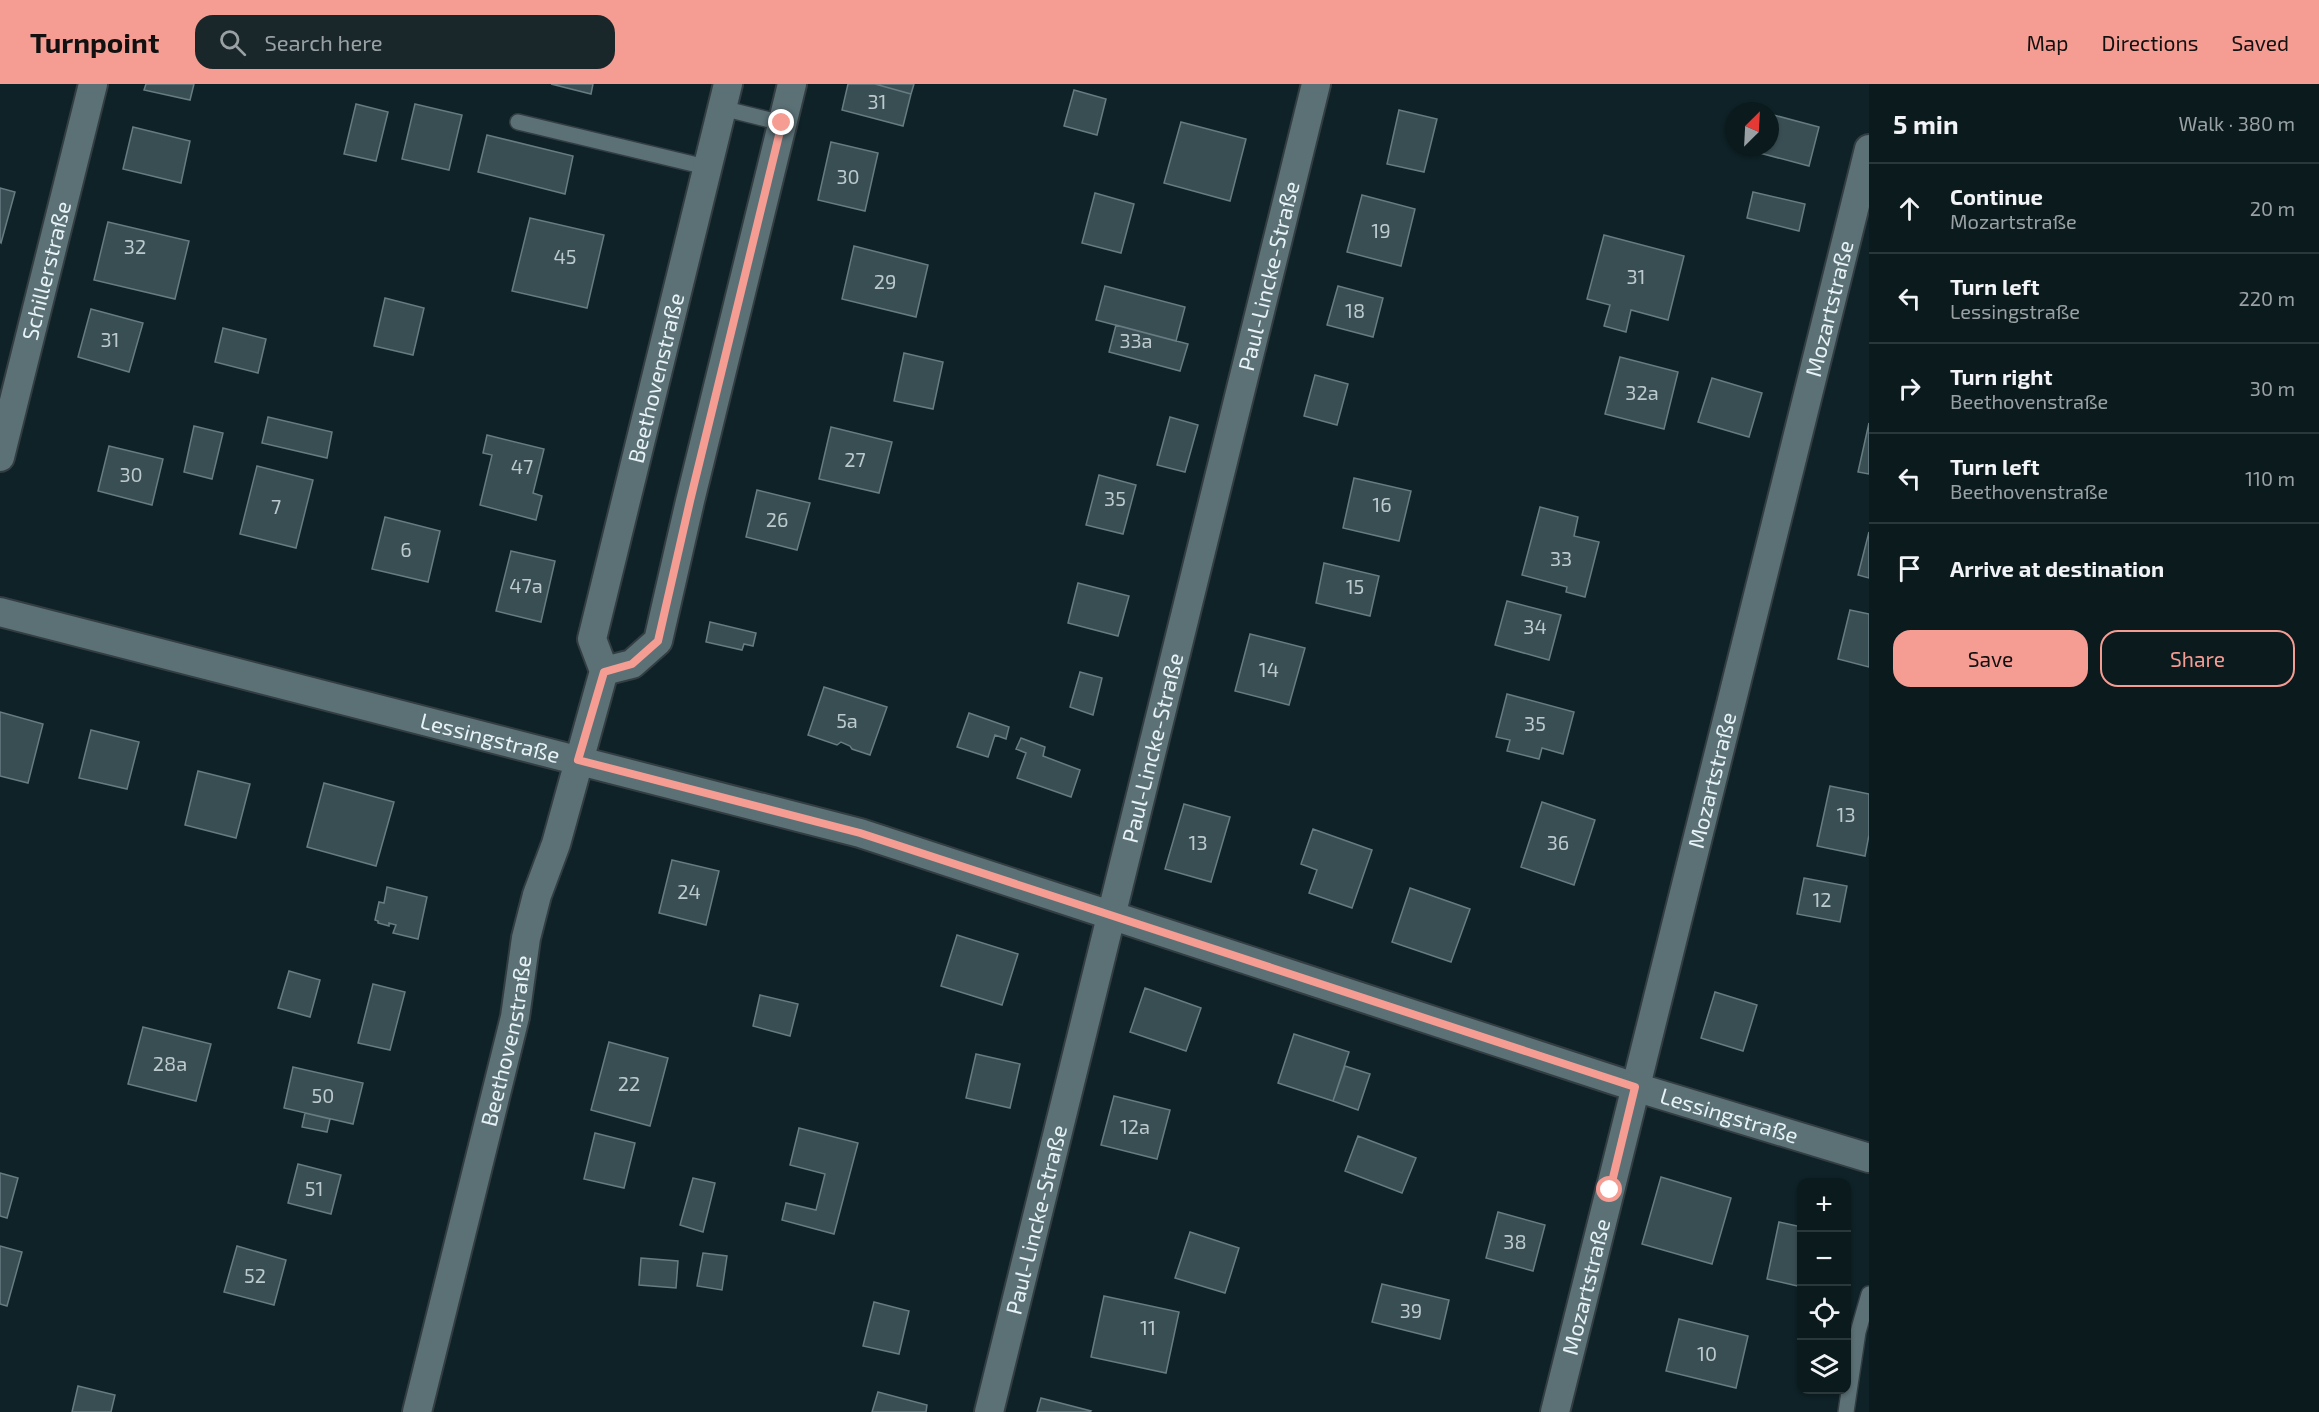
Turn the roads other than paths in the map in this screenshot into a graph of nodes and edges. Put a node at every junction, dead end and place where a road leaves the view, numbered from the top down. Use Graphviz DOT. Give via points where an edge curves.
graph roads {
  1 [pos="93,84"];
  2 [pos="792,84"];
  3 [pos="1316,84"];
  4 [pos="725,96"];
  5 [pos="518,122"];
  6 [pos="782,123"];
  7 [pos="1869,149"];
  8 [pos="706,167"];
  9 [pos="0,457"];
  10 [pos="0,612"];
  11 [pos="604,672"];
  12 [pos="578,760"];
  13 [pos="1112,915"];
  14 [pos="1635,1087"];
  15 [pos="1869,1158"];
  16 [pos="1869,1294"];
  17 [pos="417,1412"];
  18 [pos="989,1412"];
  19 [pos="1555,1412"];
  20 [pos="1846,1412"];
  1 -- 9 [label="street, Schillerstraße"];
  2 -- 6 [label="street"];
  3 -- 13 [label="street, Paul-Lincke-Straße"];
  4 -- 6 [label="lane"];
  4 -- 8 [label="street, Beethovenstraße"];
  5 -- 8 [label="lane"];
  6 -- 11 [label="street" via="658,641 632,664"];
  7 -- 14 [label="street, Mozartstraße"];
  8 -- 11 [label="street, Beethovenstraße" via="592,639"];
  10 -- 12 [label="street, Lessingstraße"];
  11 -- 12 [label="street, Beethovenstraße"];
  12 -- 13 [label="street, Lessingstraße" via="860,833"];
  12 -- 17 [label="street, Beethovenstraße" via="526,938 515,1017"];
  13 -- 14 [label="street, Lessingstraße"];
  13 -- 18 [label="street, Paul-Lincke-Straße"];
  14 -- 15 [label="street, Lessingstraße"];
  14 -- 19 [label="street, Mozartstraße"];
  16 -- 20 [label="lane" via="1858,1332"];
}
